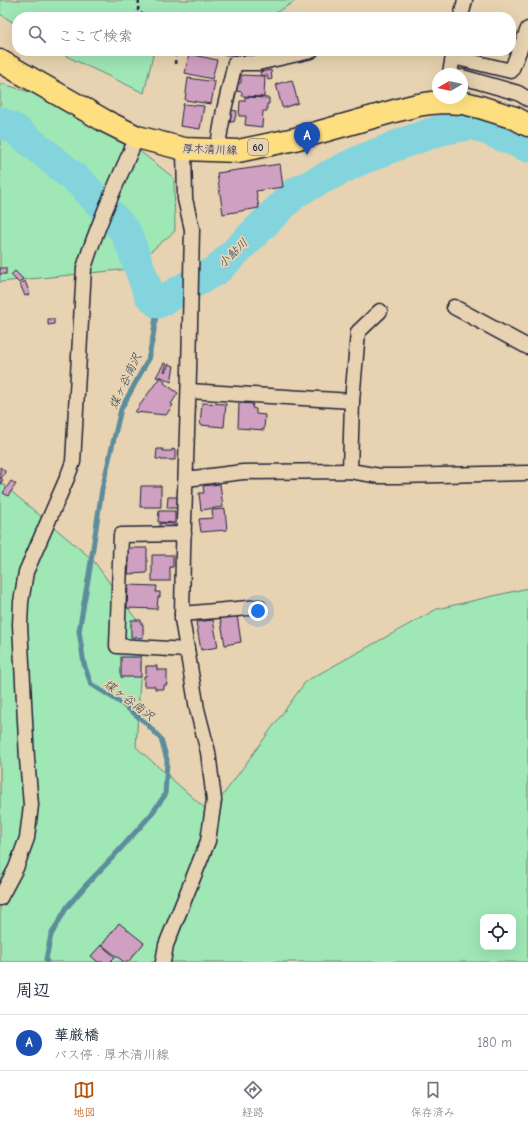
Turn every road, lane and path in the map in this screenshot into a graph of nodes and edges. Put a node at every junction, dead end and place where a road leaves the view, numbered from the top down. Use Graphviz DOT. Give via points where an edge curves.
graph roads {
  1 [pos="139,0"];
  2 [pos="465,0"];
  3 [pos="140,12"];
  4 [pos="462,12"];
  5 [pos="528,29"];
  6 [pos="176,56"];
  7 [pos="289,56"];
  8 [pos="454,56"];
  9 [pos="461,56"];
  10 [pos="0,61"];
  11 [pos="175,64"];
  12 [pos="451,68"];
  13 [pos="468,79"];
  14 [pos="528,99"];
  15 [pos="528,125"];
  16 [pos="137,137"];
  17 [pos="184,149"];
  18 [pos="217,150"];
  19 [pos="454,308"];
  20 [pos="380,312"];
  21 [pos="528,347"];
  22 [pos="189,391"];
  23 [pos="352,401"];
  24 [pos="350,471"];
  25 [pos="528,473"];
  26 [pos="186,479"];
  27 [pos="184,534"];
  28 [pos="259,607"];
  29 [pos="182,614"];
  30 [pos="187,650"];
  31 [pos="0,898"];
  32 [pos="163,962"];
  1 -- 3 [label="path"];
  2 -- 4 [label="street"];
  5 -- 9 [label="street" via="511,71"];
  6 -- 11 [label="path"];
  7 -- 18 [label="street" via="258,63 235,63"];
  8 -- 12 [label="street"];
  10 -- 16 [label="main road, 厚木清川線 / 60"];
  13 -- 14 [label="street" via="518,93"];
  15 -- 18 [label="main road, 厚木清川線 / 60" via="480,106 443,102 418,105 294,139 238,151"];
  16 -- 17 [label="main road, 厚木清川線 / 60"];
  16 -- 31 [label="street" via="84,268 73,462 26,572 20,625 31,805 27,838 16,868"];
  17 -- 18 [label="main road, 厚木清川線 / 60"];
  17 -- 22 [label="street" via="185,198 192,229"];
  19 -- 21 [label="street"];
  20 -- 23 [label="street" via="358,332"];
  22 -- 23 [label="street"];
  22 -- 26 [label="street"];
  23 -- 24 [label="street"];
  24 -- 25 [label="street" via="380,476"];
  24 -- 26 [label="street" via="243,472"];
  26 -- 27 [label="street"];
  27 -- 29 [label="street"];
  27 -- 30 [label="street" via="122,536 117,646"];
  28 -- 29 [label="street"];
  29 -- 30 [label="street"];
  30 -- 32 [label="street" via="197,709 208,752 214,800 208,841 166,945"];
}
